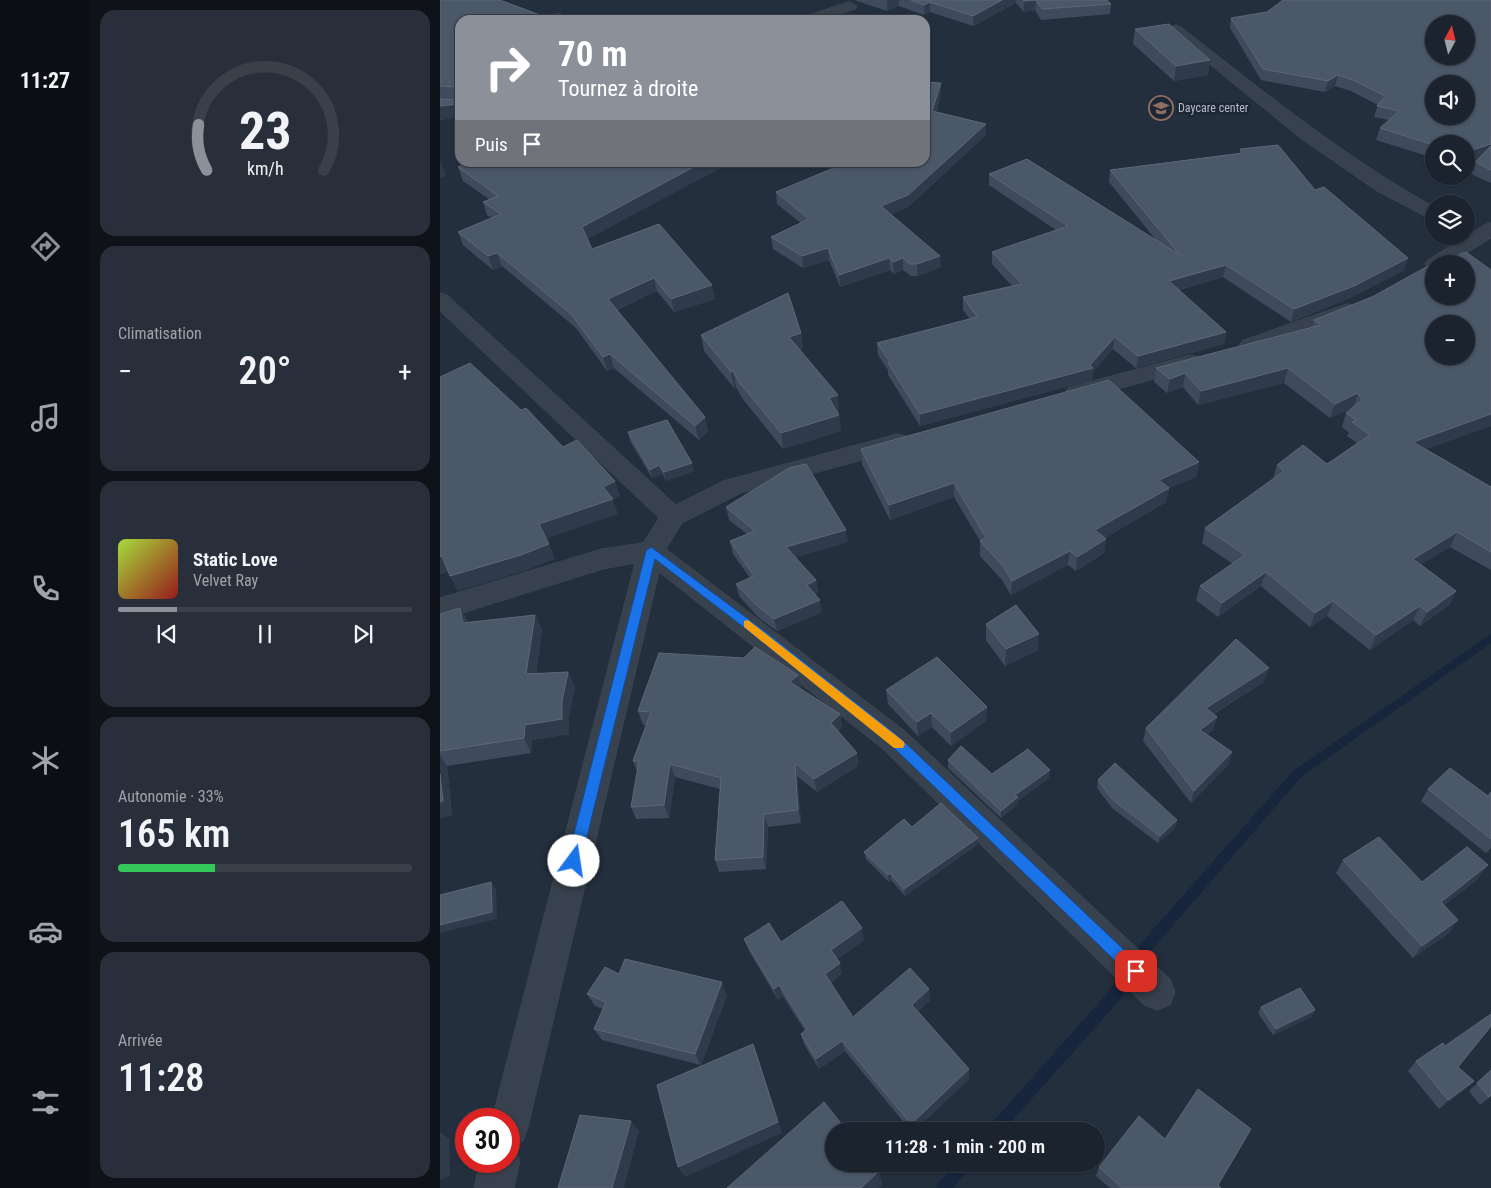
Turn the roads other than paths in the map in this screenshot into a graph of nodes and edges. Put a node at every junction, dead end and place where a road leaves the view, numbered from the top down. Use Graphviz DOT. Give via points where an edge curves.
graph roads {
  1 [pos="850,6"];
  2 [pos="823,15"];
  3 [pos="1176,30"];
  4 [pos="1425,210"];
  5 [pos="1478,234"];
  6 [pos="1447,255"];
  7 [pos="440,299"];
  8 [pos="1367,301"];
  9 [pos="1054,399"];
  10 [pos="921,435"];
  11 [pos="673,517"];
  12 [pos="651,551"];
  13 [pos="440,609"];
  14 [pos="1151,986"];
  15 [pos="514,1108"];
  16 [pos="497,1173"];
  17 [pos="494,1188"];
  1 -- 2 [label="street"];
  3 -- 4 [label="street" via="1309,136 1384,187"];
  5 -- 6 [label="street"];
  7 -- 11 [label="street"];
  8 -- 9 [label="street" via="1263,343"];
  10 -- 11 [label="street" via="732,487"];
  11 -- 12 [label="street"];
  12 -- 13 [label="street" via="602,559"];
  12 -- 14 [label="street" via="894,740"];
  12 -- 15 [label="street"];
  16 -- 17 [label="street"];
}
